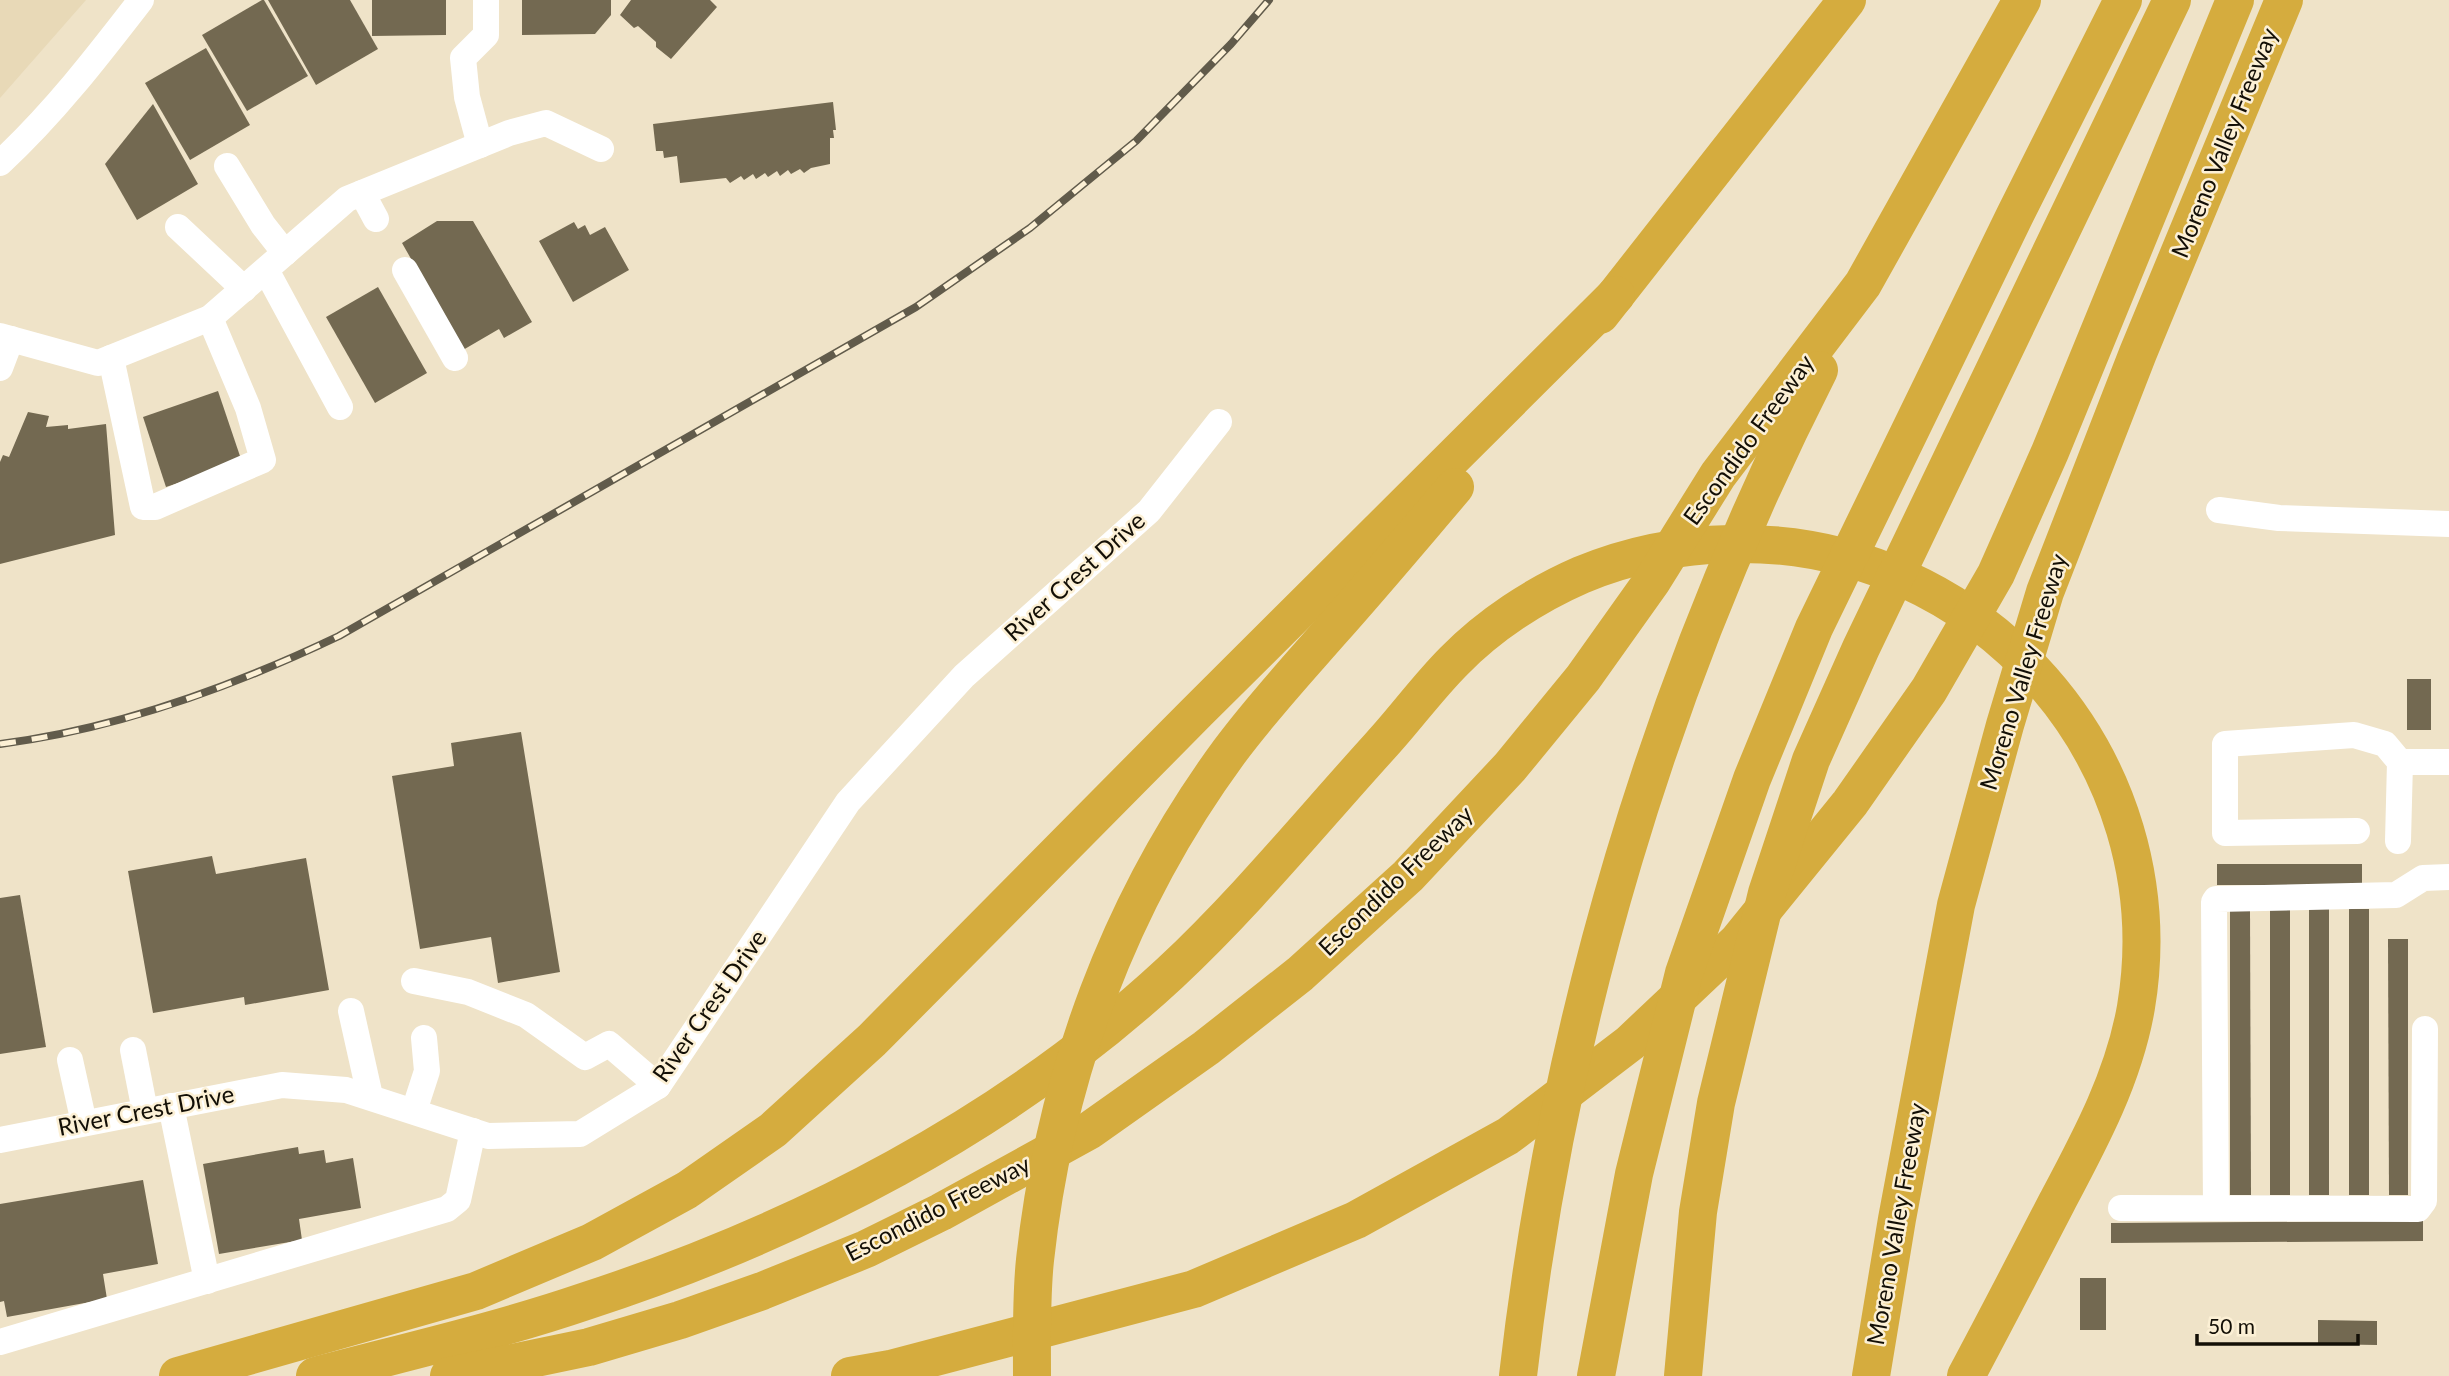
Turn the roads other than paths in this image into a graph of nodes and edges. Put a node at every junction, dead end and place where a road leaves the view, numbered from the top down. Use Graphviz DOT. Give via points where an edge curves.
graph roads {
  1 [pos="141,0"];
  2 [pos="486,0"];
  3 [pos="1847,0"];
  4 [pos="2022,0"];
  5 [pos="2123,0"];
  6 [pos="2172,0"];
  7 [pos="2235,0"];
  8 [pos="2284,0"];
  9 [pos="480,145"];
  10 [pos="601,149"];
  11 [pos="0,163"];
  12 [pos="227,166"];
  13 [pos="362,193"];
  14 [pos="376,219"];
  15 [pos="178,227"];
  16 [pos="275,262"];
  17 [pos="405,270"];
  18 [pos="1863,284"];
  19 [pos="244,289"];
  20 [pos="1616,295"];
  21 [pos="210,318"];
  22 [pos="6,338"];
  23 [pos="111,358"];
  24 [pos="455,358"];
  25 [pos="0,368"];
  26 [pos="340,407"];
  27 [pos="1219,422"];
  28 [pos="2219,510"];
  29 [pos="2449,524"];
  30 [pos="2400,762"];
  31 [pos="2449,762"];
  32 [pos="2357,831"];
  33 [pos="2398,841"];
  34 [pos="2449,877"];
  35 [pos="414,981"];
  36 [pos="351,1011"];
  37 [pos="2425,1029"];
  38 [pos="424,1038"];
  39 [pos="133,1050"];
  40 [pos="70,1060"];
  41 [pos="658,1086"];
  42 [pos="370,1096"];
  43 [pos="171,1106"];
  44 [pos="145,1111"];
  45 [pos="414,1111"];
  46 [pos="84,1123"];
  47 [pos="473,1131"];
  48 [pos="0,1140"];
  49 [pos="2121,1208"];
  50 [pos="2216,1208"];
  51 [pos="207,1280"];
  52 [pos="0,1342"];
  53 [pos="177,1376"];
  54 [pos="316,1376"];
  55 [pos="450,1376"];
  56 [pos="850,1376"];
  57 [pos="1032,1376"];
  58 [pos="1518,1376"];
  59 [pos="1596,1376"];
  60 [pos="1683,1376"];
  61 [pos="1871,1376"];
  62 [pos="1966,1376"];
  1 -- 11 [label="street" via="92,64"];
  2 -- 9 [label="street" via="486,35 463,58 467,97"];
  3 -- 20 [label="highway"];
  4 -- 18 [label="highway, Escondido Freeway"];
  5 -- 59 [label="highway" via="1814,628 1752,779 1685,973 1634,1174"];
  6 -- 60 [label="highway" via="1811,760 1767,893 1716,1103 1698,1212"];
  7 -- 56 [label="highway" via="1996,574 1929,690 1850,803 1738,941 1630,1043 1508,1136 1356,1220 1194,1289"];
  8 -- 61 [label="highway, Moreno Valley Freeway" via="2050,580 2005,725 1956,905"];
  9 -- 10 [label="street" via="546,123"];
  9 -- 13 [label="street"];
  12 -- 16 [label="street" via="263,225"];
  13 -- 14 [label="street"];
  13 -- 16 [label="street" via="347,199"];
  15 -- 19 [label="street"];
  16 -- 19 [label="street"];
  16 -- 26 [label="street"];
  17 -- 24 [label="street"];
  18 -- 55 [label="highway, Escondido Freeway" via="1718,475 1652,581 1583,678 1510,767 1408,876 1300,974 1206,1048 1090,1130 866,1249 680,1320 589,1347"];
  18 -- 58 [label="highway" via="1736,547 1663,735 1627,846 1566,1084 1527,1296"];
  19 -- 21 [label="street"];
  20 -- 53 [label="highway" via="873,1040 773,1130 687,1190 593,1242 476,1291"];
  20 -- 57 [label="highway" via="1237,741 1157,867 1105,972 1062,1106 1035,1261"];
  21 -- 23 [label="street"];
  21 -- 23 [label="street" via="248,408 263,460 155,507 143,507"];
  22 -- 23 [label="street" via="99,363"];
  22 -- 25 [label="street"];
  27 -- 41 [label="street, River Crest Drive" via="1149,511 964,676 848,802"];
  28 -- 29 [label="street" via="2278,518"];
  30 -- 31 [label="street"];
  30 -- 32 [label="street" via="2385,744 2354,735 2225,744 2225,833"];
  30 -- 33 [label="street"];
  34 -- 50 [label="street" via="2423,878 2396,895 2216,899"];
  35 -- 41 [label="street" via="468,992 526,1015 585,1057 609,1044"];
  36 -- 42 [label="street"];
  37 -- 50 [label="street" via="2422,1207"];
  38 -- 45 [label="street" via="427,1071"];
  39 -- 44 [label="street"];
  40 -- 46 [label="street"];
  41 -- 47 [label="street, River Crest Drive" via="580,1133 488,1136"];
  42 -- 43 [label="street, River Crest Drive" via="282,1085"];
  42 -- 45 [label="street, River Crest Drive"];
  43 -- 44 [label="street, River Crest Drive"];
  43 -- 51 [label="street"];
  44 -- 46 [label="street, River Crest Drive"];
  45 -- 47 [label="street, River Crest Drive"];
  46 -- 48 [label="street, River Crest Drive"];
  47 -- 51 [label="street" via="458,1200 447,1209"];
  49 -- 50 [label="street"];
  51 -- 52 [label="street"];
  54 -- 62 [label="highway" via="580,1304 690,1265 847,1196 939,1143 1027,1087 1168,975 1390,736 1451,663 1517,610 1609,565 1683,547 1748,544 1845,556 1903,578 1994,632 2046,684 2076,723 2113,793 2130,844 2140,905 2141,953 2127,1047 2076,1167"];
}
